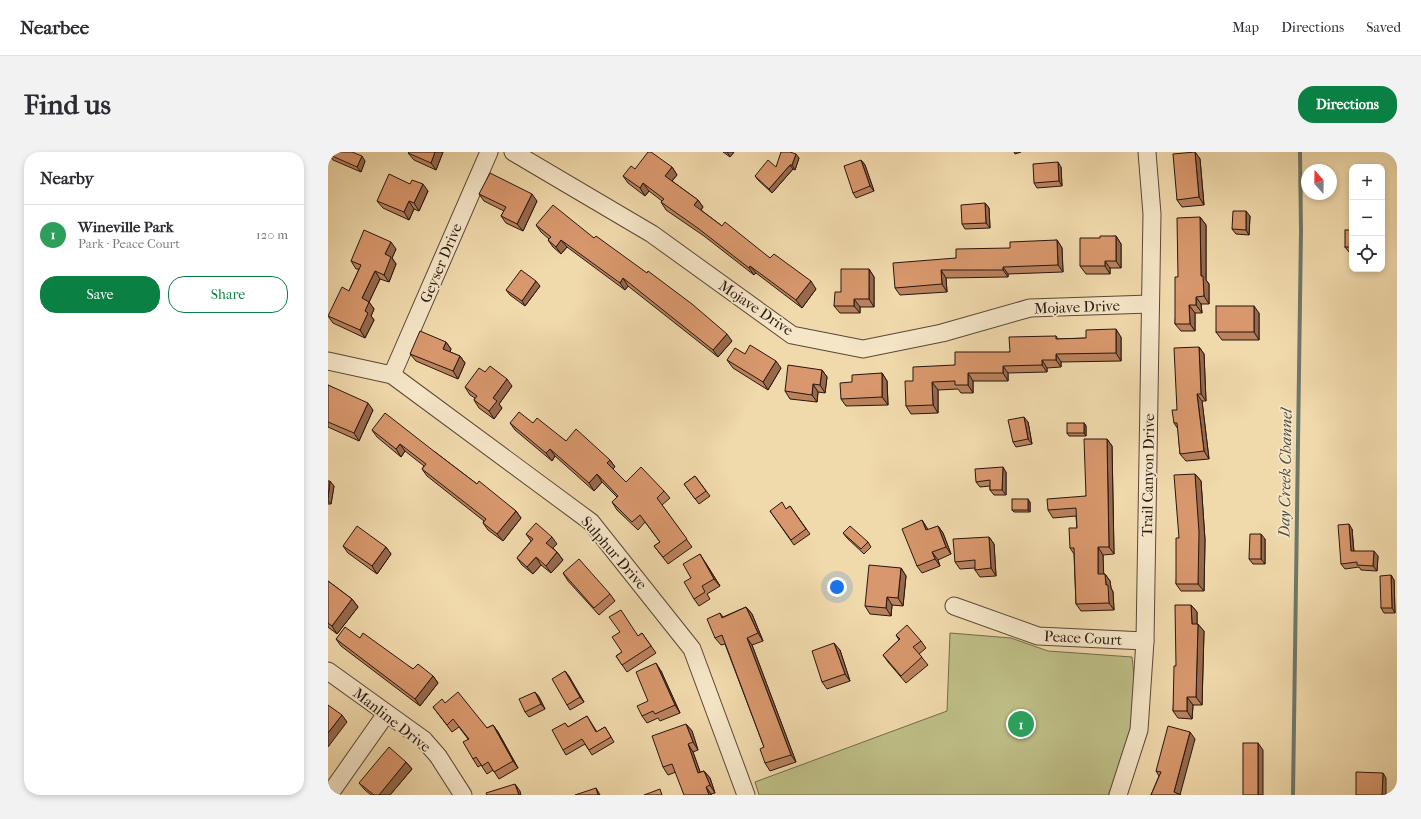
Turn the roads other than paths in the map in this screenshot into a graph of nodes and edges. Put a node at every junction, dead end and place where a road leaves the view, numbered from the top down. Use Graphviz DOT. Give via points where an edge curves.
graph roads {
  1 [pos="489,152"];
  2 [pos="513,152"];
  3 [pos="1147,152"];
  4 [pos="1150,304"];
  5 [pos="328,360"];
  6 [pos="392,375"];
  7 [pos="954,606"];
  8 [pos="1145,641"];
  9 [pos="328,671"];
  10 [pos="386,714"];
  11 [pos="329,795"];
  12 [pos="463,795"];
  13 [pos="746,795"];
  14 [pos="1118,795"];
  1 -- 6 [label="street, Geyser Drive"];
  2 -- 4 [label="street, Mojave Drive" via="652,234 792,335 863,349 942,333 1030,308"];
  3 -- 4 [label="street, Trail Canyon Drive" via="1152,214"];
  4 -- 8 [label="street, Trail Canyon Drive"];
  5 -- 6 [label="street, Sulphur Drive"];
  6 -- 13 [label="street, Sulphur Drive" via="591,522 692,649"];
  7 -- 8 [label="street, Peace Court" via="1038,636"];
  8 -- 14 [label="street, Trail Canyon Drive" via="1139,730"];
  9 -- 10 [label="street, Manline Drive"];
  10 -- 11 [label="street"];
  10 -- 12 [label="street, Manline Drive" via="424,740 438,756"];
}
